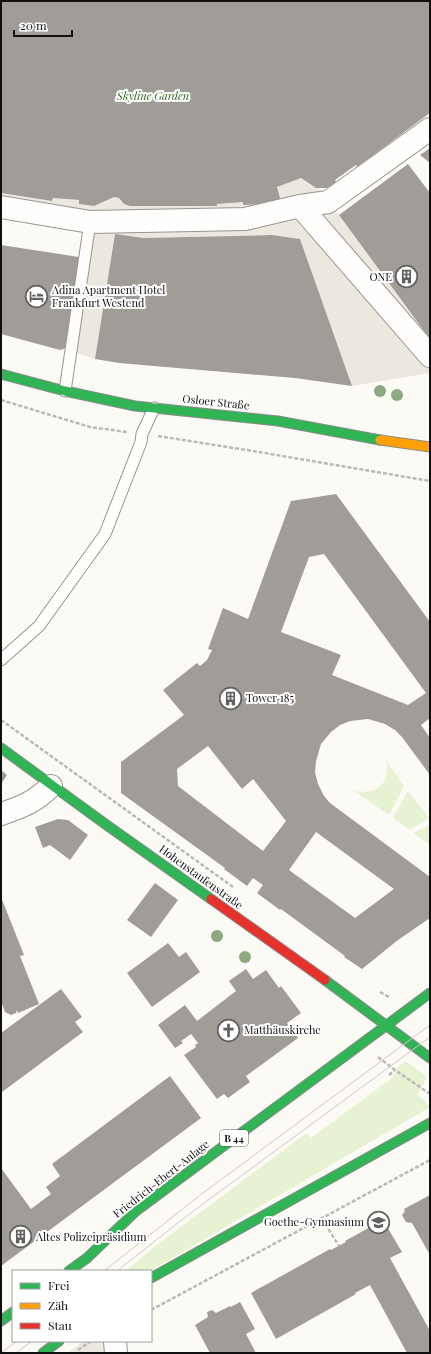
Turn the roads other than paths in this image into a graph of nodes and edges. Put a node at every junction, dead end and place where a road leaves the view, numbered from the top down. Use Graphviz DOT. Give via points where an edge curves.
graph roads {
  1 [pos="430,120"];
  2 [pos="408,129"];
  3 [pos="430,129"];
  4 [pos="300,206"];
  5 [pos="1,207"];
  6 [pos="90,222"];
  7 [pos="430,356"];
  8 [pos="1,374"];
  9 [pos="65,391"];
  10 [pos="154,408"];
  11 [pos="430,446"];
  12 [pos="1,660"];
  13 [pos="1,748"];
  14 [pos="51,786"];
  15 [pos="1,814"];
  16 [pos="430,993"];
  17 [pos="387,1025"];
  18 [pos="430,1053"];
  19 [pos="430,1123"];
  20 [pos="70,1270"];
  21 [pos="152,1277"];
  22 [pos="12,1313"];
  23 [pos="1,1321"];
  24 [pos="58,1342"];
  25 [pos="115,1342"];
  26 [pos="43,1353"];
  27 [pos="116,1353"];
  1 -- 2 [label="lane" via="412,134"];
  3 -- 4 [label="street" via="328,202"];
  4 -- 6 [label="street" via="245,219"];
  4 -- 7 [label="street"];
  5 -- 6 [label="street"];
  6 -- 9 [label="lane"];
  8 -- 9 [label="main road, Osloer Straße"];
  9 -- 10 [label="main road, Osloer Straße"];
  10 -- 11 [label="main road, Osloer Straße" via="278,421"];
  10 -- 12 [label="lane" via="105,534 39,626"];
  13 -- 14 [label="main road, Hohenstaufenstraße"];
  14 -- 15 [label="street" via="33,802"];
  14 -- 17 [label="main road, Hohenstaufenstraße"];
  16 -- 17 [label="main road, Friedrich-Ebert-Anlage / B 44"];
  17 -- 18 [label="main road"];
  17 -- 20 [label="main road, Friedrich-Ebert-Anlage / B 44" via="136,1211 87,1258"];
  19 -- 21 [label="main road"];
  22 -- 23 [label="main road"];
  24 -- 26 [label="main road"];
  25 -- 27 [label="street"];
}
